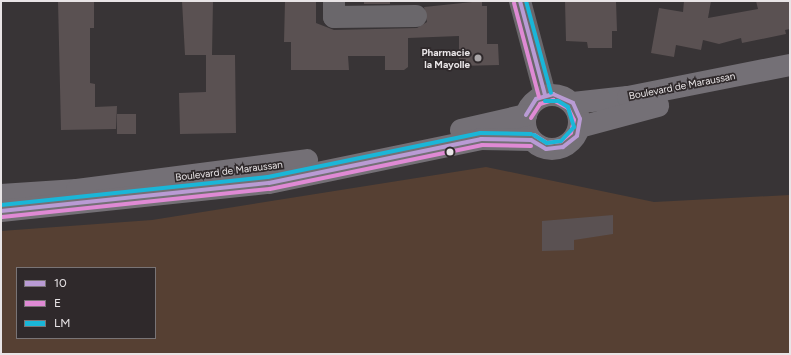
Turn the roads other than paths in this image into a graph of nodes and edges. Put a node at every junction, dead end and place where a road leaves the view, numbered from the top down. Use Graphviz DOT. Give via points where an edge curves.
graph roads {
  1 [pos="334,1"];
  2 [pos="520,1"];
  3 [pos="416,16"];
  4 [pos="790,65"];
  5 [pos="790,80"];
  6 [pos="545,95"];
  7 [pos="573,103"];
  8 [pos="526,115"];
  9 [pos="580,127"];
  10 [pos="531,140"];
  11 [pos="1,195"];
  12 [pos="1,211"];
  1 -- 3 [label="street" via="334,17"];
  2 -- 6 [label="street"];
  4 -- 7 [label="main road, Boulevard de Maraussan" via="628,97"];
  5 -- 9 [label="main road, Boulevard de Maraussan" via="632,111"];
  6 -- 7 [label="main road" via="560,96"];
  6 -- 8 [label="main road" via="530,106"];
  7 -- 9 [label="main road"];
  8 -- 10 [label="main road"];
  8 -- 11 [label="main road, Boulevard de Maraussan" via="266,168"];
  9 -- 10 [label="main road" via="576,136 564,147 546,149"];
  10 -- 12 [label="main road, Boulevard de Maraussan" via="481,139 269,183"];
}
